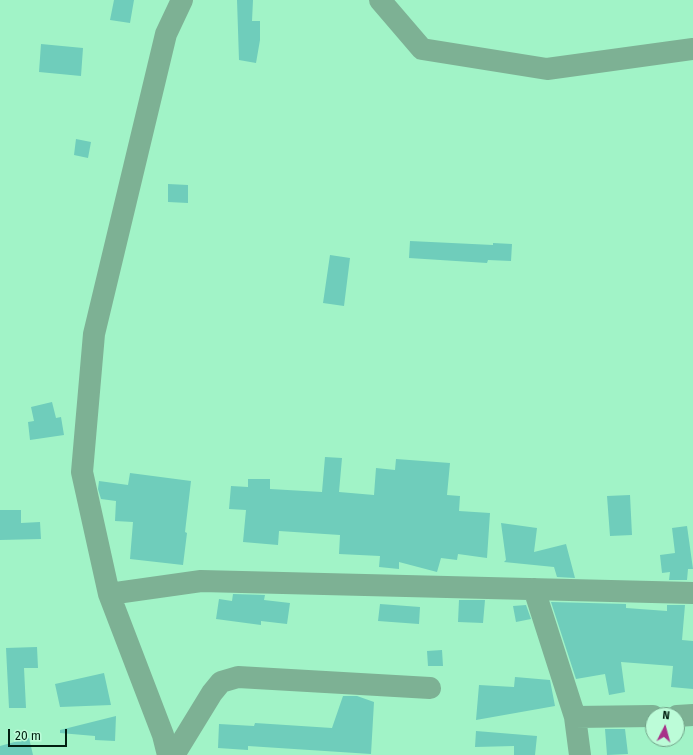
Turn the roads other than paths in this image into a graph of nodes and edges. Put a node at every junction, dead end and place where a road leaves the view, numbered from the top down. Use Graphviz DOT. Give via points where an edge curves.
graph roads {
  1 [pos="182,0"];
  2 [pos="380,0"];
  3 [pos="693,49"];
  4 [pos="534,589"];
  5 [pos="693,593"];
  6 [pos="109,594"];
  7 [pos="430,688"];
  8 [pos="645,716"];
  9 [pos="575,718"];
  10 [pos="168,755"];
  11 [pos="174,755"];
  12 [pos="580,755"];
  1 -- 6 [label="street" via="166,34 94,334 82,472"];
  2 -- 3 [label="street" via="422,49 547,68"];
  4 -- 5 [label="street"];
  4 -- 6 [label="street" via="201,581"];
  4 -- 9 [label="street"];
  6 -- 10 [label="street" via="163,735"];
  7 -- 11 [label="street" via="238,677 221,682"];
  8 -- 9 [label="street"];
  9 -- 12 [label="street"];
}
